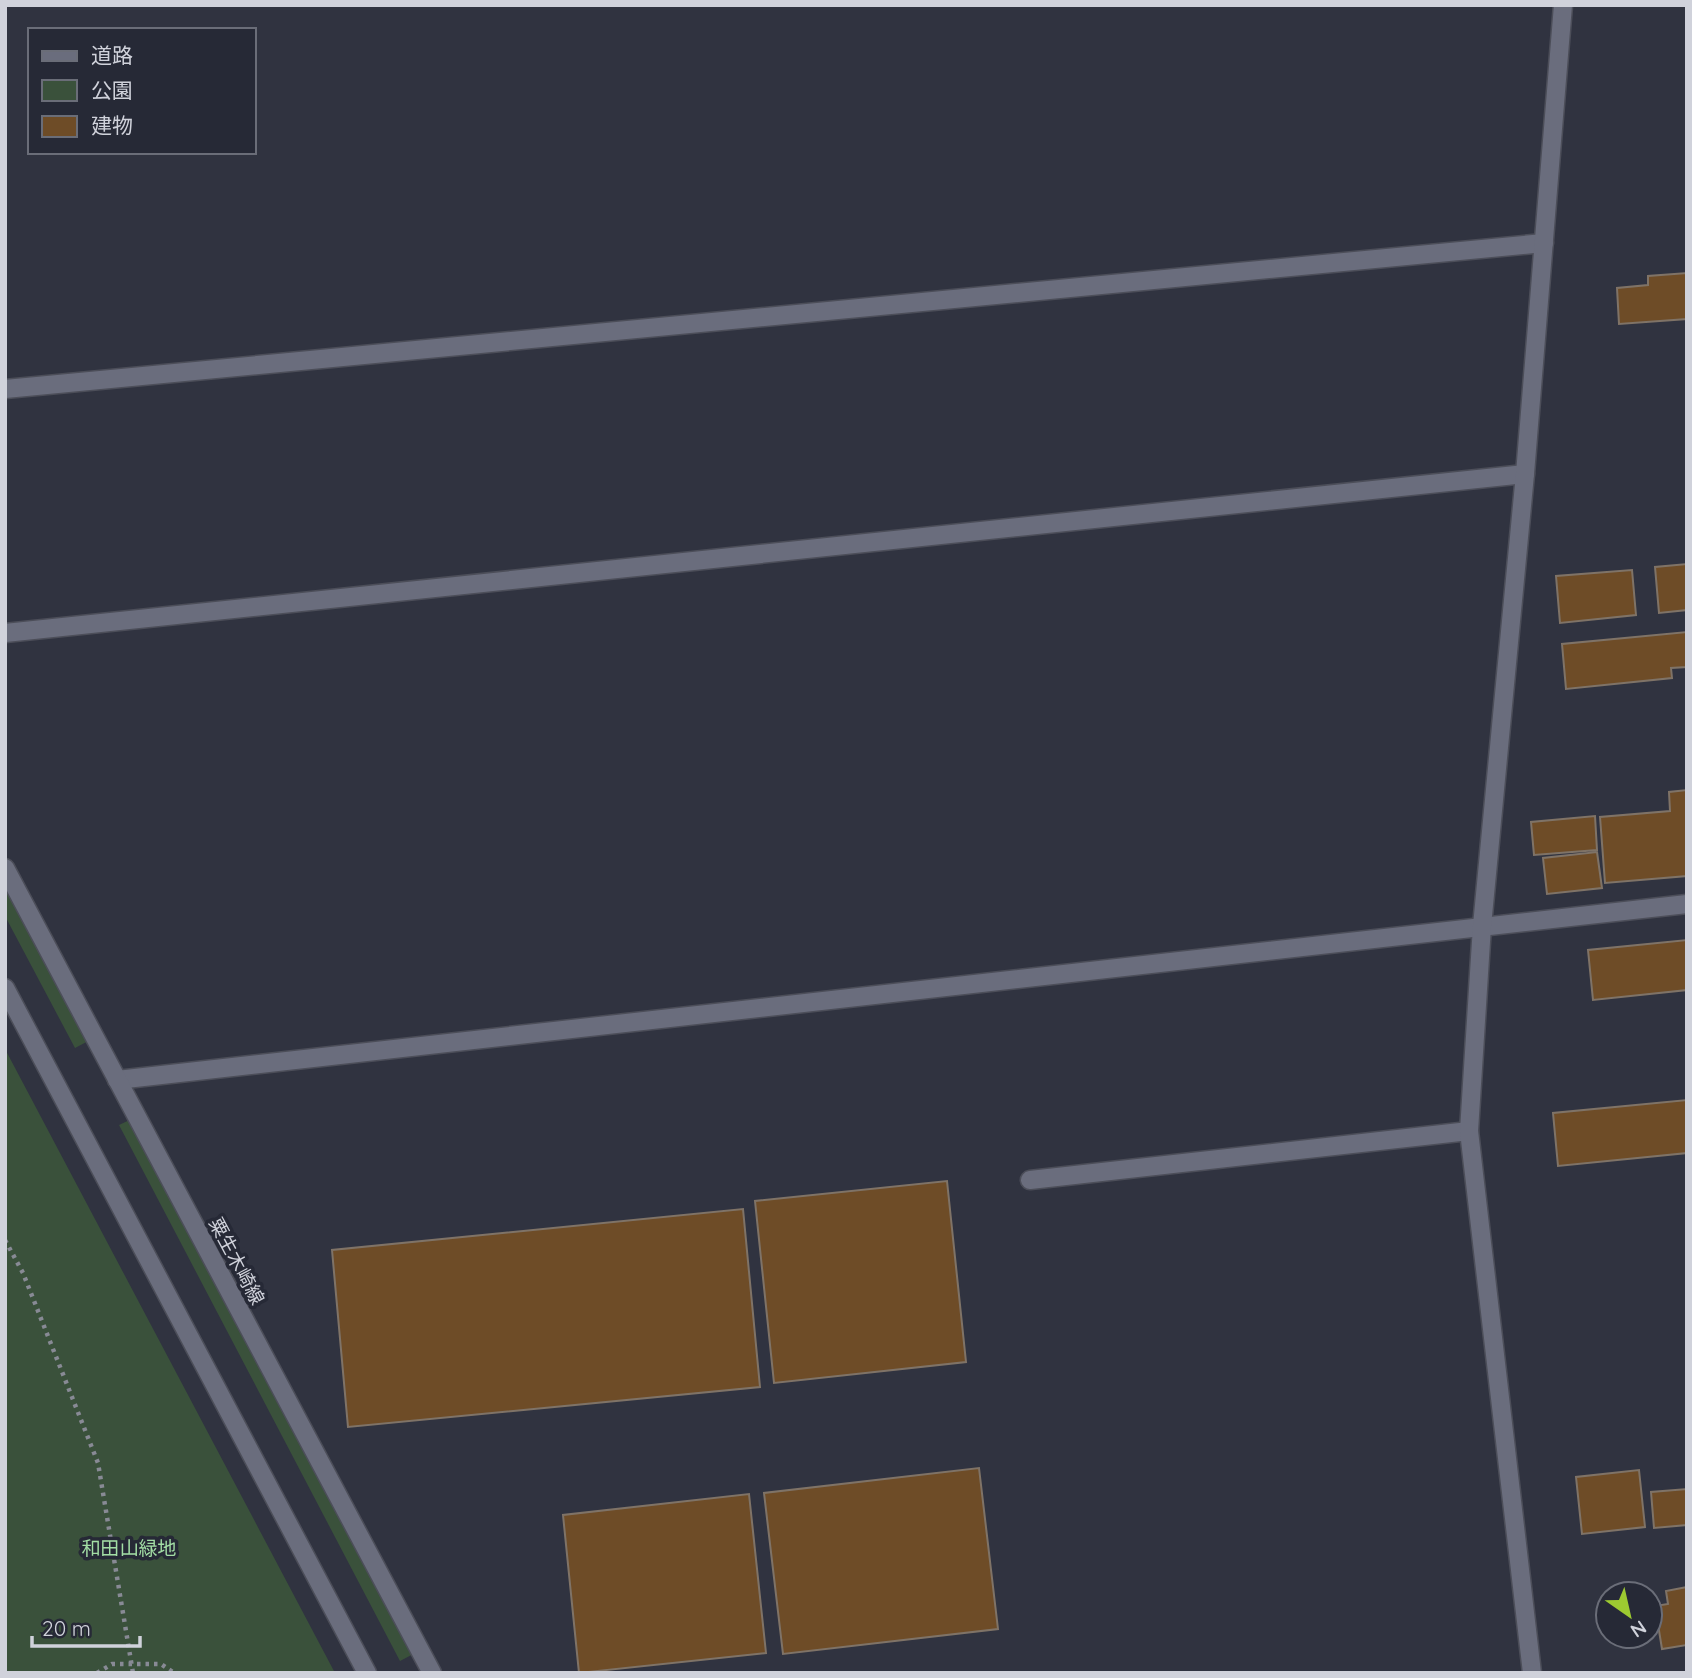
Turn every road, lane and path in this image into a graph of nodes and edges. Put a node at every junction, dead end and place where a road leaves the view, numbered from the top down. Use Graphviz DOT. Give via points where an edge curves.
graph roads {
  1 [pos="1563,5"];
  2 [pos="1544,243"];
  3 [pos="5,389"];
  4 [pos="1524,474"];
  5 [pos="5,633"];
  6 [pos="5,868"];
  7 [pos="1687,904"];
  8 [pos="1482,926"];
  9 [pos="5,988"];
  10 [pos="117,1080"];
  11 [pos="1469,1132"];
  12 [pos="1030,1180"];
  13 [pos="5,1240"];
  14 [pos="132,1664"];
  15 [pos="97,1673"];
  16 [pos="133,1673"];
  17 [pos="174,1673"];
  18 [pos="367,1673"];
  19 [pos="432,1673"];
  20 [pos="1532,1673"];
  1 -- 2 [label="street"];
  2 -- 3 [label="street"];
  2 -- 4 [label="street"];
  4 -- 5 [label="street"];
  4 -- 8 [label="street"];
  6 -- 10 [label="street, 粟生木崎線"];
  7 -- 8 [label="street"];
  8 -- 10 [label="street"];
  8 -- 11 [label="street"];
  9 -- 18 [label="street"];
  10 -- 19 [label="street, 粟生木崎線"];
  11 -- 12 [label="street"];
  11 -- 20 [label="street"];
  13 -- 14 [label="path" via="23,1273 98,1463"];
  14 -- 15 [label="path" via="112,1664"];
  14 -- 16 [label="path"];
  14 -- 17 [label="path" via="161,1664"];
}
